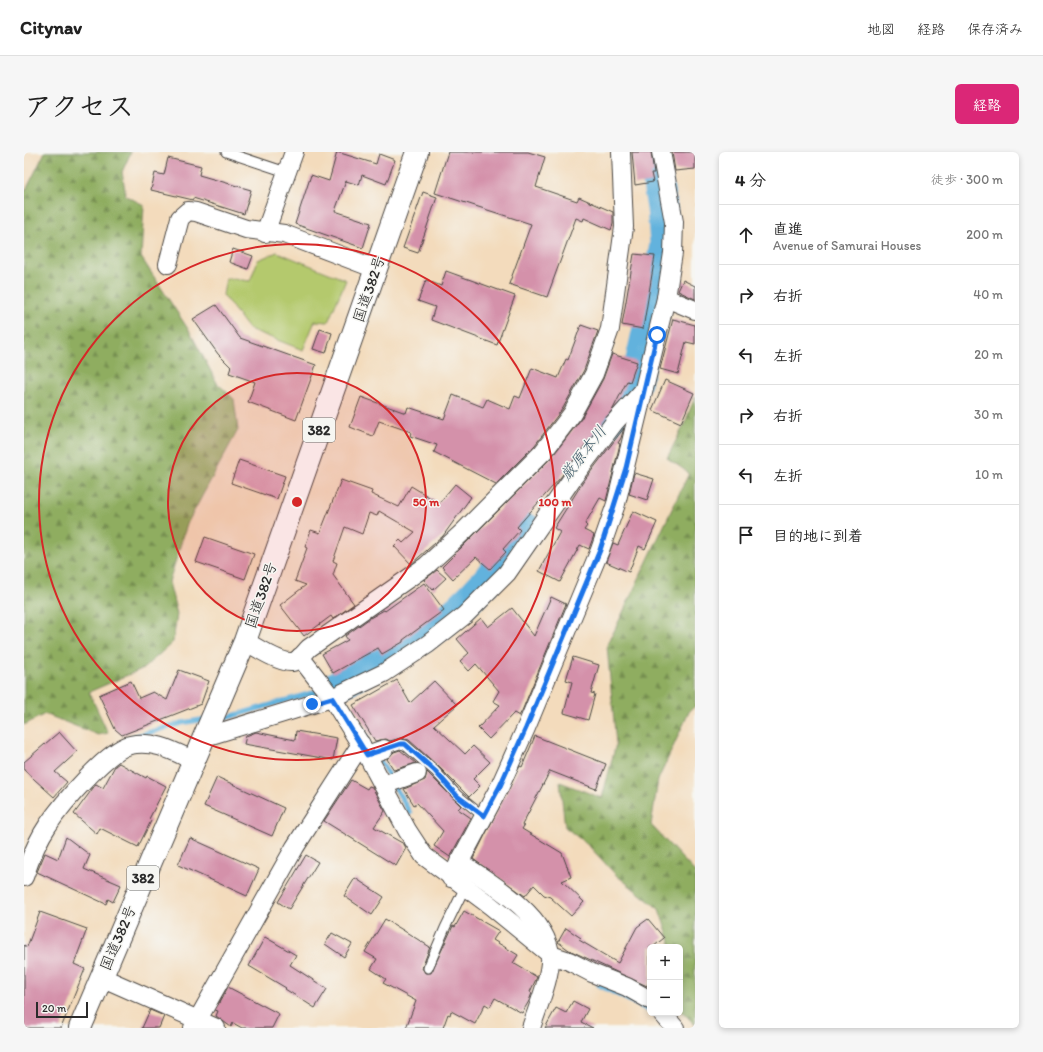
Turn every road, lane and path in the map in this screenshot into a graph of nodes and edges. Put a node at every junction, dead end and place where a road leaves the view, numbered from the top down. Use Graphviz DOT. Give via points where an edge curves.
graph roads {
  1 [pos="226,152"];
  2 [pos="294,152"];
  3 [pos="417,152"];
  4 [pos="621,152"];
  5 [pos="662,152"];
  6 [pos="286,172"];
  7 [pos="265,232"];
  8 [pos="168,264"];
  9 [pos="376,269"];
  10 [pos="666,298"];
  11 [pos="695,310"];
  12 [pos="642,392"];
  13 [pos="245,641"];
  14 [pos="300,657"];
  15 [pos="333,693"];
  16 [pos="206,734"];
  17 [pos="371,750"];
  18 [pos="194,761"];
  19 [pos="417,773"];
  20 [pos="390,783"];
  21 [pos="484,816"];
  22 [pos="459,862"];
  23 [pos="24,877"];
  24 [pos="469,882"];
  25 [pos="551,955"];
  26 [pos="428,968"];
  27 [pos="101,977"];
  28 [pos="647,998"];
  29 [pos="665,1016"];
  30 [pos="195,1024"];
  31 [pos="80,1028"];
  32 [pos="216,1028"];
  33 [pos="531,1028"];
  34 [pos="675,1028"];
  1 -- 6 [label="lane"];
  2 -- 6 [label="street"];
  3 -- 9 [label="highway, 国道382号 / 382"];
  4 -- 14 [label="street" via="624,227 610,329 594,374 572,414 543,452 426,566 309,648"];
  5 -- 10 [label="street" via="674,222 673,253"];
  6 -- 7 [label="street"];
  7 -- 8 [label="street" via="246,229 188,211 180,218"];
  7 -- 9 [label="street" via="284,234"];
  9 -- 13 [label="highway, 国道382号 / 382"];
  10 -- 11 [label="street"];
  10 -- 12 [label="street"];
  12 -- 15 [label="street" via="614,423 574,476 508,573 465,615 384,674"];
  12 -- 21 [label="street" via="626,468 600,550 526,728"];
  13 -- 14 [label="street" via="284,661 293,662"];
  13 -- 16 [label="highway, 国道382号 / 382"];
  14 -- 15 [label="street"];
  15 -- 16 [label="street"];
  15 -- 17 [label="street"];
  16 -- 18 [label="highway, 国道382号 / 382"];
  17 -- 20 [label="street"];
  17 -- 21 [label="lane" via="405,744 435,771 457,796"];
  17 -- 30 [label="street" via="295,847"];
  18 -- 23 [label="street" via="156,744 129,745 116,753 93,772 48,825 33,852"];
  18 -- 27 [label="highway, 国道382号 / 382"];
  19 -- 20 [label="street"];
  20 -- 24 [label="street" via="418,848 424,856"];
  21 -- 22 [label="street"];
  22 -- 24 [label="street"];
  22 -- 24 [label="street"];
  24 -- 25 [label="street"];
  24 -- 26 [label="lane"];
  25 -- 28 [label="street" via="627,987"];
  25 -- 33 [label="street" via="546,985"];
  27 -- 30 [label="street"];
  27 -- 31 [label="highway, 国道382号 / 382"];
  29 -- 34 [label="street"];
  30 -- 32 [label="street"];
}
